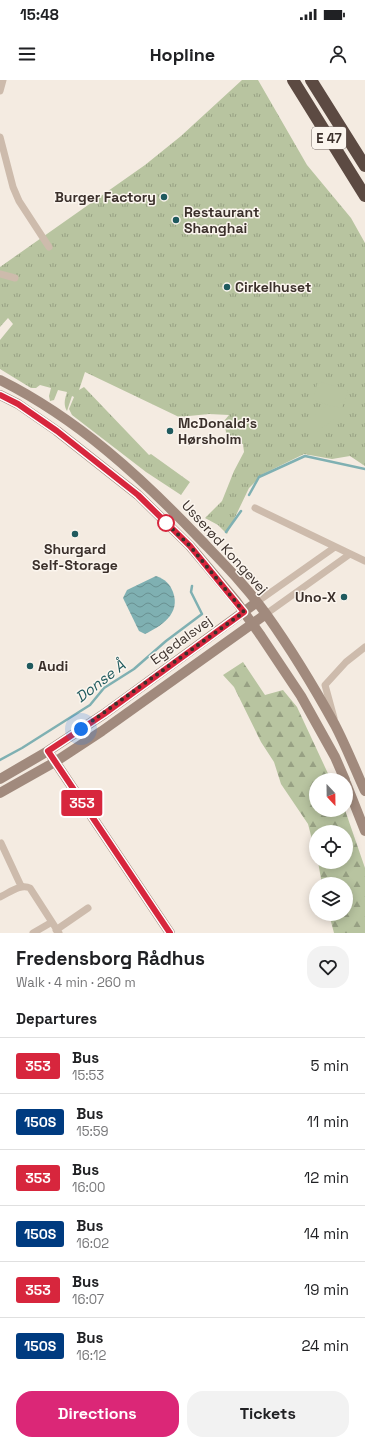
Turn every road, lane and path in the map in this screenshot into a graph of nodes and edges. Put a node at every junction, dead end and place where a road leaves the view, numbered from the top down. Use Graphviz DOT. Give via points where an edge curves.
graph roads {
  1 [pos="3,80"];
  2 [pos="293,80"];
  3 [pos="311,80"];
  4 [pos="0,91"];
  5 [pos="0,137"];
  6 [pos="1,149"];
  7 [pos="365,166"];
  8 [pos="365,196"];
  9 [pos="49,247"];
  10 [pos="0,274"];
  11 [pos="15,278"];
  12 [pos="0,380"];
  13 [pos="0,395"];
  14 [pos="255,508"];
  15 [pos="335,547"];
  16 [pos="350,554"];
  17 [pos="365,561"];
  18 [pos="257,602"];
  19 [pos="244,612"];
  20 [pos="266,614"];
  21 [pos="253,624"];
  22 [pos="365,647"];
  23 [pos="336,726"];
  24 [pos="48,751"];
  25 [pos="55,762"];
  26 [pos="342,773"];
  27 [pos="0,779"];
  28 [pos="365,791"];
  29 [pos="0,793"];
  30 [pos="353,801"];
  31 [pos="365,831"];
  32 [pos="1,843"];
  33 [pos="21,886"];
  34 [pos="0,897"];
  35 [pos="88,908"];
  36 [pos="52,922"];
  37 [pos="58,931"];
  38 [pos="33,933"];
  39 [pos="170,933"];
  1 -- 4 [label="street"];
  2 -- 8 [label="highway, E 47"];
  3 -- 7 [label="highway, E 47"];
  5 -- 6 [label="street"];
  6 -- 9 [label="street" via="19,201"];
  10 -- 11 [label="street"];
  12 -- 18 [label="main road, Usserød Kongevej" via="57,414 124,463 220,559"];
  13 -- 19 [label="main road, Usserød Kongevej" via="18,404 57,431 138,495 190,546"];
  14 -- 15 [label="street"];
  15 -- 16 [label="street"];
  15 -- 18 [label="street"];
  16 -- 17 [label="street"];
  16 -- 20 [label="street"];
  18 -- 19 [label="main road, Egedalsvej"];
  18 -- 20 [label="main road, Usserød Kongevej"];
  19 -- 21 [label="main road, Usserød Kongevej"];
  19 -- 24 [label="main road, Egedalsvej" via="104,714"];
  20 -- 21 [label="main road, Egedalsvej"];
  20 -- 23 [label="main road, Usserød Kongevej"];
  21 -- 25 [label="main road, Egedalsvej"];
  21 -- 26 [label="main road, Usserød Kongevej" via="301,696"];
  22 -- 23 [label="street" via="335,672 325,685"];
  23 -- 28 [label="main road, Usserød Kongevej"];
  24 -- 25 [label="main road"];
  24 -- 27 [label="main road, Egedalsvej"];
  25 -- 29 [label="main road, Egedalsvej"];
  25 -- 39 [label="main road"];
  30 -- 31 [label="main road"];
  32 -- 33 [label="street"];
  33 -- 34 [label="street"];
  33 -- 36 [label="street" via="30,888"];
  35 -- 37 [label="street"];
  36 -- 37 [label="street"];
  36 -- 38 [label="street"];
}
